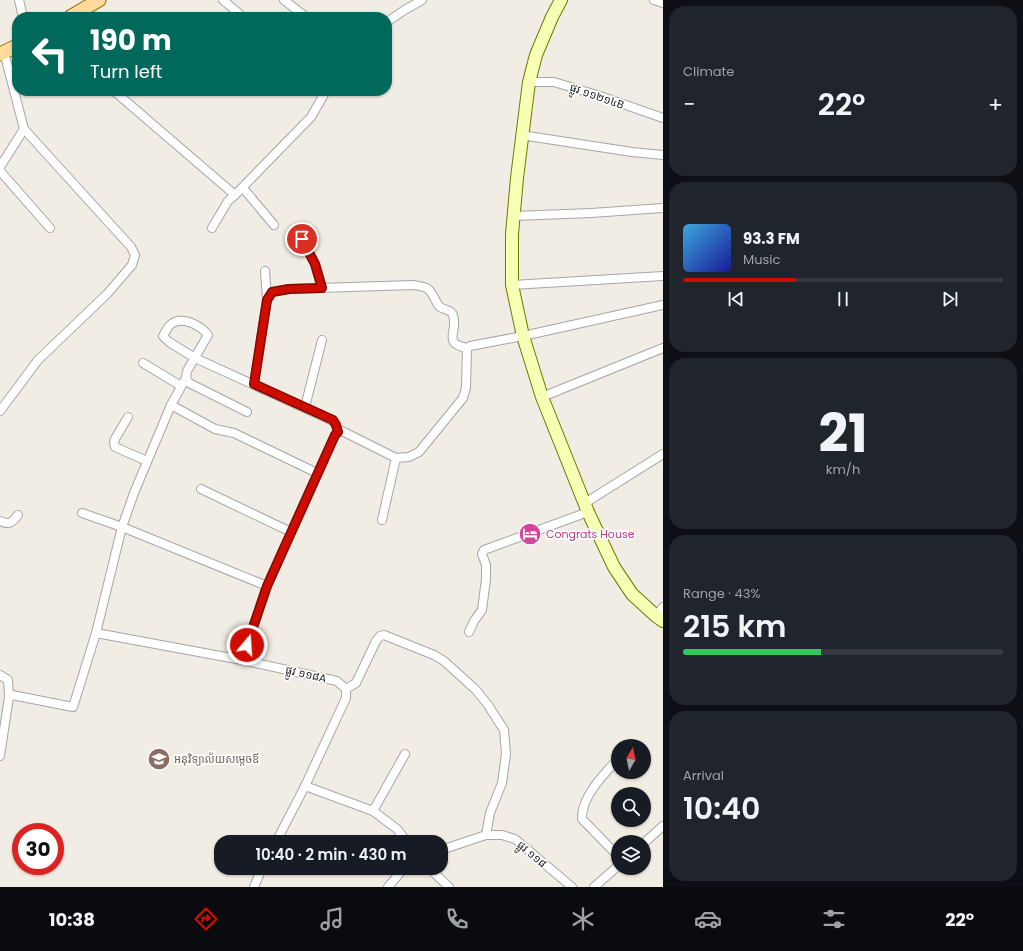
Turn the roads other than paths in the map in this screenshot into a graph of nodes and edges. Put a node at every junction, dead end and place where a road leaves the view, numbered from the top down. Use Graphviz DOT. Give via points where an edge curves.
graph roads {
  1 [pos="19,0"];
  2 [pos="99,0"];
  3 [pos="223,0"];
  4 [pos="284,0"];
  5 [pos="422,0"];
  6 [pos="561,0"];
  7 [pos="654,0"];
  8 [pos="663,3"];
  9 [pos="22,12"];
  10 [pos="79,12"];
  11 [pos="237,12"];
  12 [pos="300,12"];
  13 [pos="392,19"];
  14 [pos="12,48"];
  15 [pos="2,53"];
  16 [pos="529,82"];
  17 [pos="12,88"];
  18 [pos="14,96"];
  19 [pos="120,96"];
  20 [pos="323,96"];
  21 [pos="663,118"];
  22 [pos="24,129"];
  23 [pos="521,135"];
  24 [pos="663,155"];
  25 [pos="0,167"];
  26 [pos="0,171"];
  27 [pos="243,188"];
  28 [pos="235,195"];
  29 [pos="663,208"];
  30 [pos="514,216"];
  31 [pos="274,225"];
  32 [pos="50,228"];
  33 [pos="212,228"];
  34 [pos="302,239"];
  35 [pos="265,271"];
  36 [pos="663,276"];
  37 [pos="512,285"];
  38 [pos="322,288"];
  39 [pos="267,300"];
  40 [pos="663,305"];
  41 [pos="523,336"];
  42 [pos="322,340"];
  43 [pos="467,348"];
  44 [pos="663,348"];
  45 [pos="195,358"];
  46 [pos="143,363"];
  47 [pos="186,378"];
  48 [pos="254,384"];
  49 [pos="180,386"];
  50 [pos="542,397"];
  51 [pos="171,405"];
  52 [pos="305,407"];
  53 [pos="0,411"];
  54 [pos="247,412"];
  55 [pos="128,417"];
  56 [pos="338,432"];
  57 [pos="663,454"];
  58 [pos="396,458"];
  59 [pos="147,461"];
  60 [pos="317,474"];
  61 [pos="201,489"];
  62 [pos="587,507"];
  63 [pos="82,513"];
  64 [pos="18,515"];
  65 [pos="0,520"];
  66 [pos="382,520"];
  67 [pos="122,527"];
  68 [pos="290,532"];
  69 [pos="267,586"];
  70 [pos="661,615"];
  71 [pos="96,632"];
  72 [pos="469,632"];
  73 [pos="242,660"];
  74 [pos="0,675"];
  75 [pos="346,688"];
  76 [pos="9,697"];
  77 [pos="405,754"];
  78 [pos="0,756"];
  79 [pos="611,766"];
  80 [pos="305,786"];
  81 [pos="373,812"];
  82 [pos="663,826"];
  83 [pos="280,835"];
  84 [pos="402,835"];
  85 [pos="486,835"];
  86 [pos="651,837"];
  87 [pos="448,848"];
  88 [pos="611,849"];
  89 [pos="611,872"];
  90 [pos="259,875"];
  91 [pos="398,875"];
  92 [pos="436,875"];
  93 [pos="254,887"];
  94 [pos="388,887"];
  95 [pos="449,887"];
  96 [pos="572,887"];
  97 [pos="594,887"];
  1 -- 9 [label="street"];
  2 -- 10 [label="main road"];
  3 -- 11 [label="street"];
  4 -- 12 [label="street"];
  5 -- 13 [label="street"];
  6 -- 16 [label="main road" via="536,55"];
  7 -- 8 [label="street"];
  14 -- 15 [label="main road"];
  15 -- 17 [label="street"];
  16 -- 21 [label="street, ផ្លូវ ១១២១៤B" via="554,82"];
  16 -- 23 [label="main road"];
  18 -- 22 [label="street"];
  19 -- 28 [label="street"];
  20 -- 27 [label="street" via="311,117"];
  22 -- 25 [label="street"];
  22 -- 53 [label="street" via="131,247 135,255 132,265 106,294 38,360"];
  23 -- 24 [label="street"];
  23 -- 30 [label="main road"];
  26 -- 32 [label="street"];
  27 -- 28 [label="street"];
  27 -- 31 [label="street"];
  28 -- 33 [label="street" via="228,201"];
  29 -- 30 [label="street"];
  30 -- 37 [label="main road"];
  34 -- 38 [label="street" via="315,264"];
  35 -- 39 [label="street"];
  36 -- 37 [label="street"];
  37 -- 41 [label="main road"];
  38 -- 39 [label="street" via="280,290 272,292"];
  38 -- 43 [label="street" via="413,285 430,290 439,306 451,312 453,316 452,340 456,345"];
  39 -- 48 [label="street"];
  40 -- 41 [label="street"];
  41 -- 43 [label="street"];
  41 -- 50 [label="main road"];
  42 -- 52 [label="street"];
  43 -- 58 [label="street" via="466,388 463,398 419,452 409,458"];
  44 -- 50 [label="street"];
  45 -- 45 [label="street" via="163,336 171,325 180,320 204,330 208,335"];
  45 -- 47 [label="street" via="186,371"];
  45 -- 48 [label="street"];
  46 -- 49 [label="street"];
  47 -- 49 [label="street"];
  47 -- 54 [label="street" via="189,383"];
  48 -- 52 [label="street"];
  49 -- 51 [label="street"];
  50 -- 62 [label="main road"];
  51 -- 59 [label="street"];
  51 -- 60 [label="street" via="215,429 234,434"];
  52 -- 56 [label="street" via="333,420"];
  55 -- 59 [label="street" via="115,439 115,447"];
  56 -- 58 [label="street" via="342,431"];
  56 -- 60 [label="street"];
  57 -- 62 [label="street"];
  58 -- 66 [label="street"];
  59 -- 67 [label="street"];
  60 -- 68 [label="street"];
  61 -- 68 [label="street"];
  62 -- 70 [label="main road" via="614,567 632,594"];
  62 -- 72 [label="street" via="484,550 482,554 486,566 486,579 482,610"];
  63 -- 67 [label="street"];
  64 -- 65 [label="street" via="10,523"];
  67 -- 69 [label="street"];
  67 -- 71 [label="street"];
  68 -- 69 [label="street"];
  69 -- 73 [label="street"];
  71 -- 73 [label="street, ផ្លូវ ១១៨A"];
  71 -- 76 [label="street" via="73,707 12,695"];
  73 -- 75 [label="street, ផ្លូវ ១១៨A" via="337,681"];
  74 -- 76 [label="street" via="8,680"];
  75 -- 80 [label="street" via="346,698"];
  75 -- 85 [label="street" via="356,683 376,641 384,635 434,655 476,690 504,730 506,754 502,783 490,814"];
  76 -- 78 [label="street"];
  77 -- 81 [label="street"];
  79 -- 88 [label="street" via="583,806 582,819"];
  80 -- 81 [label="street"];
  80 -- 83 [label="street"];
  81 -- 84 [label="street"];
  82 -- 86 [label="street"];
  85 -- 87 [label="street, ផ្លូវ ១១៨"];
  85 -- 96 [label="street, ផ្លូវ ១១៨" via="502,835 515,839"];
  89 -- 97 [label="street"];
  90 -- 93 [label="street"];
  91 -- 94 [label="street"];
  92 -- 95 [label="street"];
}
